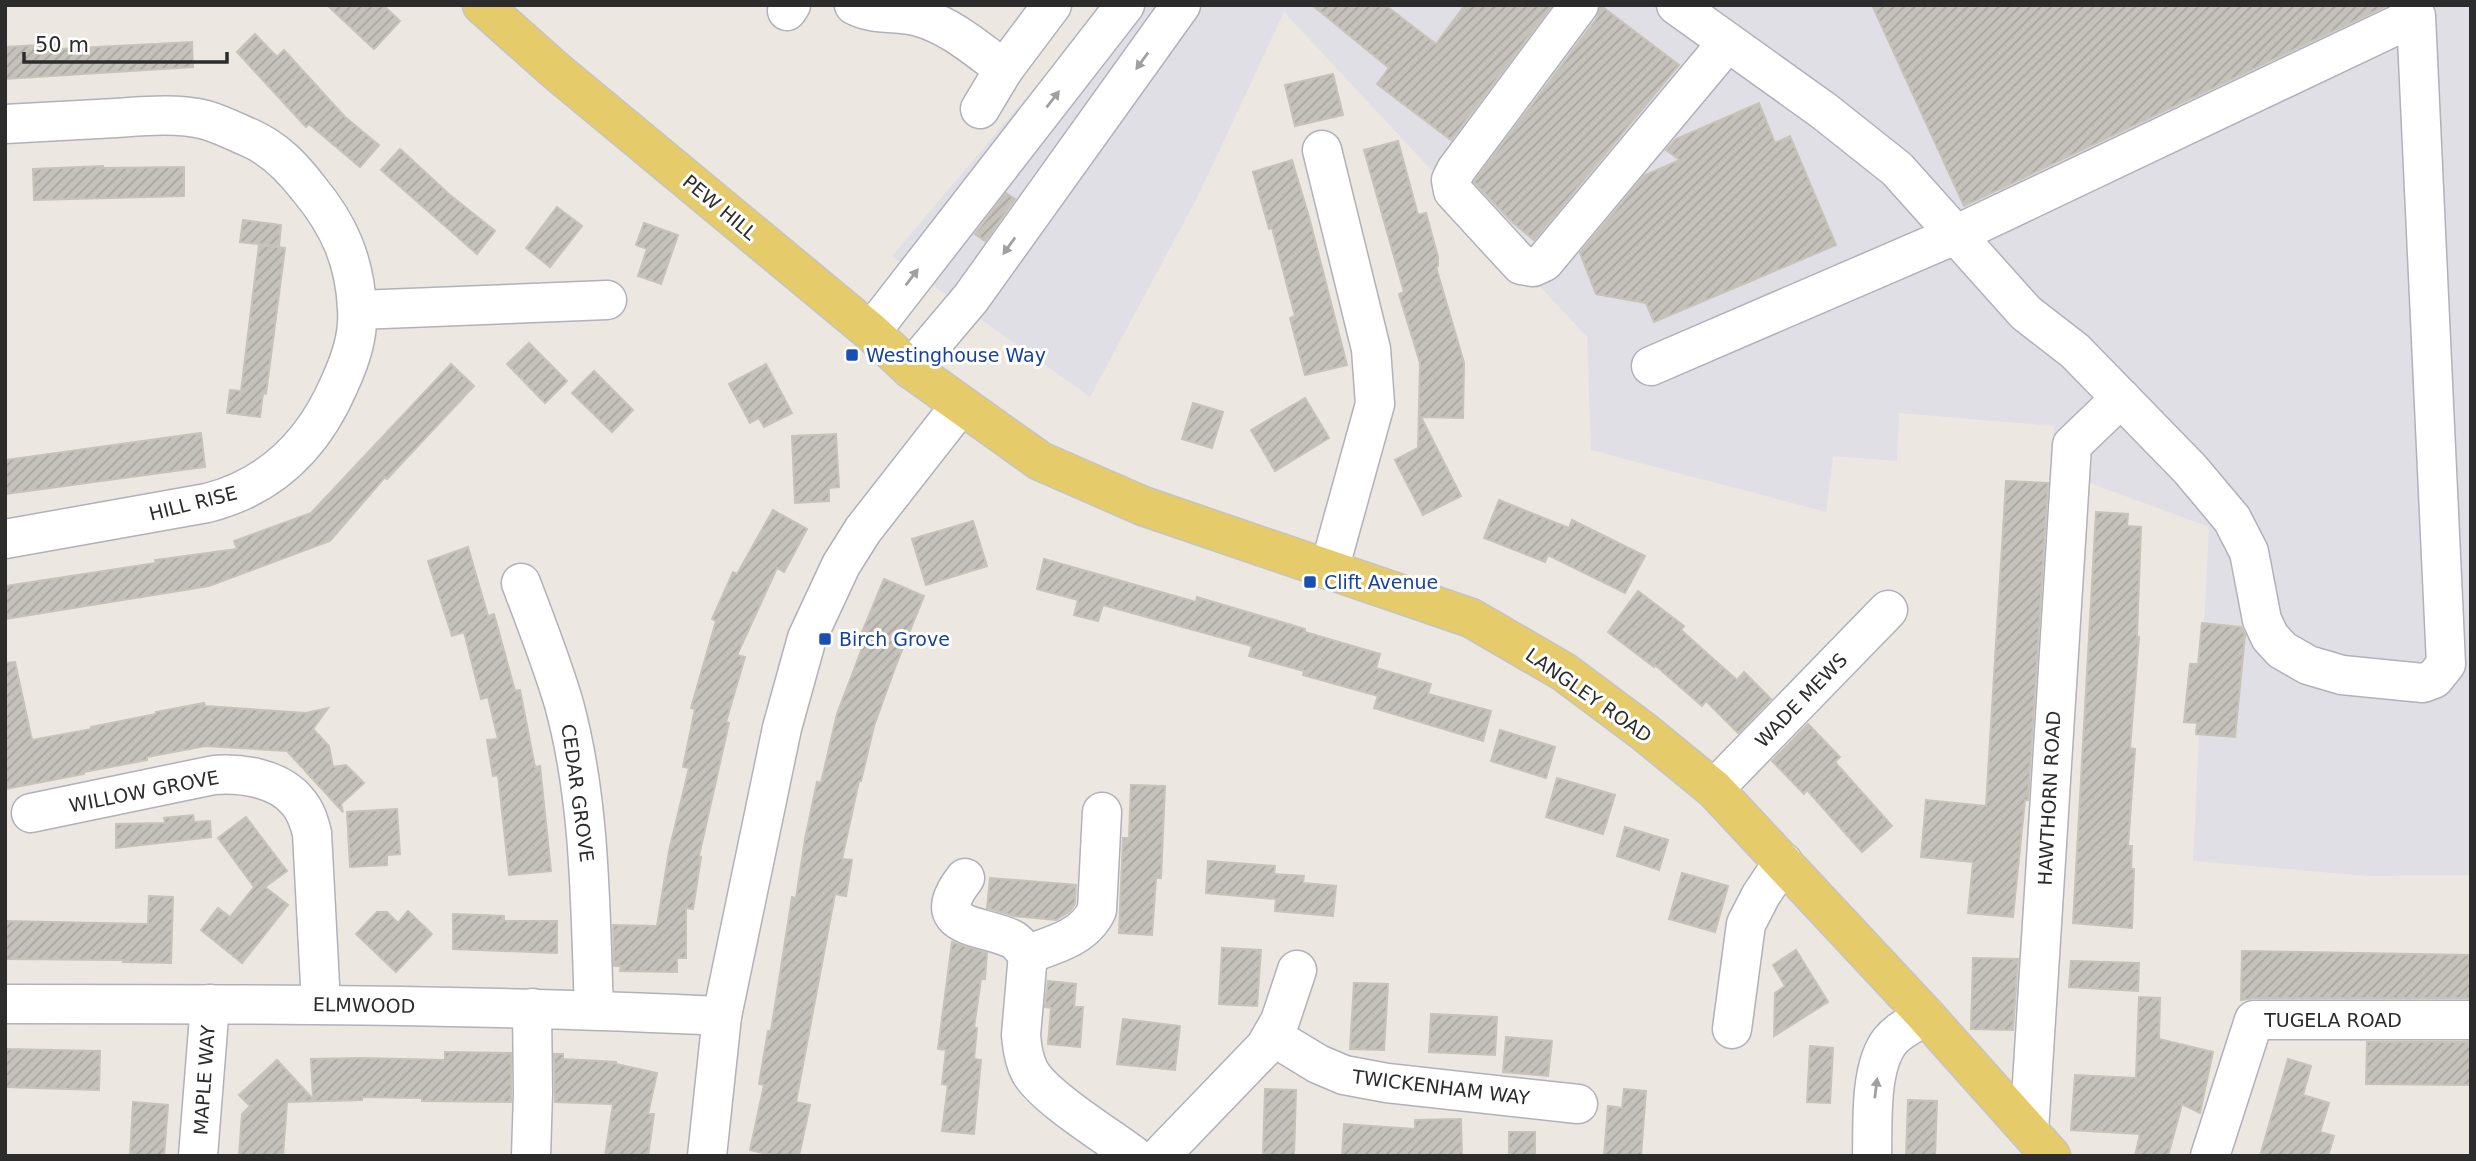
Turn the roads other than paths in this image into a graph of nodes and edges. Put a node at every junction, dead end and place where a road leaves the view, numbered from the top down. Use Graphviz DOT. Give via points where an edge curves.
graph roads {
  1 [pos="482,5"];
  2 [pos="854,5"];
  3 [pos="1052,5"];
  4 [pos="1125,5"];
  5 [pos="1181,5"];
  6 [pos="1579,5"];
  7 [pos="1676,5"];
  8 [pos="1727,43"];
  9 [pos="1003,69"];
  10 [pos="979,109"];
  11 [pos="5,124"];
  12 [pos="1322,150"];
  13 [pos="1955,234"];
  14 [pos="607,300"];
  15 [pos="358,310"];
  16 [pos="871,332"];
  17 [pos="1651,366"];
  18 [pos="911,369"];
  19 [pos="2122,398"];
  20 [pos="960,406"];
  21 [pos="5,538"];
  22 [pos="1329,570"];
  23 [pos="521,583"];
  24 [pos="1888,610"];
  25 [pos="1714,789"];
  26 [pos="1102,812"];
  27 [pos="31,813"];
  28 [pos="1783,862"];
  29 [pos="965,878"];
  30 [pos="1028,954"];
  31 [pos="1297,970"];
  32 [pos="321,1003"];
  33 [pos="5,1004"];
  34 [pos="209,1004"];
  35 [pos="532,1008"];
  36 [pos="594,1010"];
  37 [pos="722,1016"];
  38 [pos="1926,1016"];
  39 [pos="2471,1020"];
  40 [pos="1732,1029"];
  41 [pos="1272,1036"];
  42 [pos="1578,1104"];
  43 [pos="2040,1143"];
  44 [pos="198,1156"];
  45 [pos="531,1156"];
  46 [pos="707,1156"];
  47 [pos="1134,1156"];
  48 [pos="1160,1156"];
  49 [pos="1872,1156"];
  50 [pos="2210,1156"];
  1 -- 16 [label="main road, PEW HILL"];
  2 -- 9 [label="street" via="918,17 951,30"];
  3 -- 9 [label="street"];
  16 -- 4 [label="street, one-way"];
  5 -- 18 [label="street, one-way" via="971,298"];
  6 -- 8 [label="street" via="1451,180 1453,191 1521,265 1533,267 1544,262"];
  7 -- 8 [label="street"];
  8 -- 13 [label="street" via="1897,169"];
  9 -- 10 [label="street"];
  11 -- 15 [label="street, HILL RISE" via="166,115 206,120 253,139 288,163 329,213 349,261"];
  12 -- 22 [label="street" via="1375,377 1375,404"];
  13 -- 17 [label="street"];
  13 -- 19 [label="street" via="2025,313 2075,351"];
  13 -- 19 [label="street" via="2416,16 2446,664 2434,678 2423,683 2342,675 2308,665 2282,650 2262,620 2249,552 2232,519"];
  14 -- 15 [label="street"];
  15 -- 21 [label="street, HILL RISE" via="351,356 326,413 288,462 256,485 206,503"];
  16 -- 18 [label="main road, PEW HILL"];
  18 -- 20 [label="main road, PEW HILL"];
  19 -- 43 [label="street, HAWTHORN ROAD" via="2072,444 2069,466"];
  20 -- 22 [label="main road, LANGLEY ROAD" via="1040,461 1143,506"];
  20 -- 37 [label="street" via="863,530 807,638 782,728"];
  22 -- 25 [label="main road, LANGLEY ROAD" via="1471,618 1564,672"];
  23 -- 36 [label="street, CEDAR GROVE" via="564,703 579,775 589,866"];
  24 -- 25 [label="street, WADE MEWS"];
  25 -- 28 [label="main road, LANGLEY ROAD"];
  26 -- 30 [label="street" via="1097,910 1092,922 1076,935"];
  27 -- 32 [label="street, WILLOW GROVE" via="222,775 258,779 289,793 304,809 312,833"];
  28 -- 38 [label="main road, LANGLEY ROAD"];
  28 -- 40 [label="street" via="1746,924"];
  29 -- 30 [label="street" via="950,904 953,915 965,925 1014,940"];
  30 -- 47 [label="street" via="1021,1035 1030,1071 1043,1089"];
  31 -- 41 [label="street"];
  32 -- 34 [label="street, ELMWOOD"];
  32 -- 35 [label="street, ELMWOOD"];
  33 -- 34 [label="street, ELMWOOD"];
  34 -- 44 [label="street, MAPLE WAY"];
  35 -- 36 [label="street, ELMWOOD"];
  35 -- 45 [label="street"];
  36 -- 37 [label="street, ELMWOOD"];
  37 -- 46 [label="street"];
  38 -- 43 [label="main road, LANGLEY ROAD"];
  49 -- 38 [label="street, one-way" via="1881,1058 1891,1039"];
  39 -- 50 [label="street, TUGELA ROAD" via="2254,1020"];
  41 -- 42 [label="street, TWICKENHAM WAY" via="1344,1075"];
  41 -- 48 [label="street"];
}
